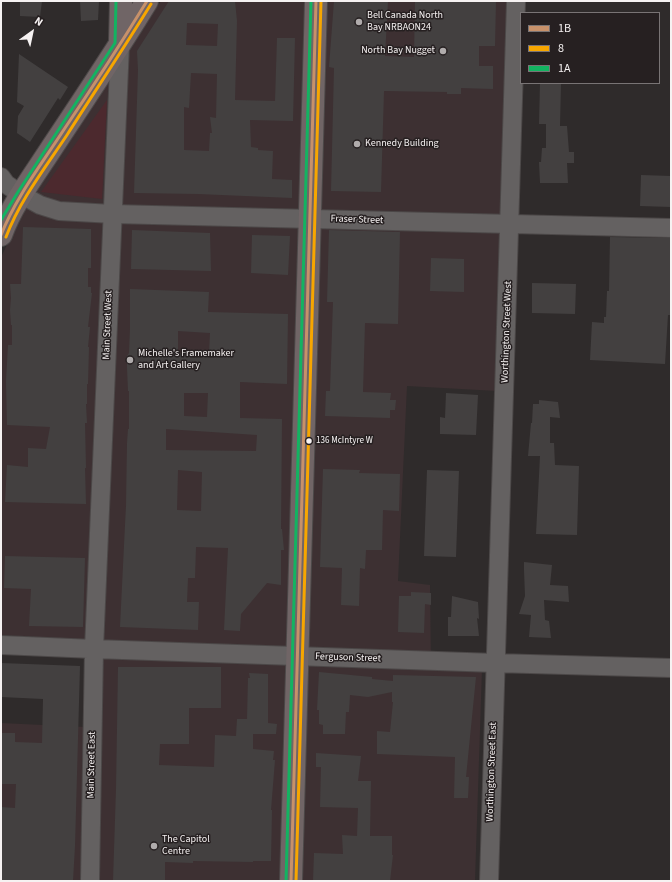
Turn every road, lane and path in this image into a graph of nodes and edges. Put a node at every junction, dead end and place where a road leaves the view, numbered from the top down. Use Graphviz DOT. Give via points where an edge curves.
graph roads {
  1 [pos="121,1"];
  2 [pos="147,1"];
  3 [pos="316,1"];
  4 [pos="516,1"];
  5 [pos="120,44"];
  6 [pos="1,177"];
  7 [pos="22,195"];
  8 [pos="113,214"];
  9 [pos="310,218"];
  10 [pos="510,224"];
  11 [pos="671,228"];
  12 [pos="1,235"];
  13 [pos="1,645"];
  14 [pos="94,650"];
  15 [pos="297,656"];
  16 [pos="495,664"];
  17 [pos="671,668"];
  18 [pos="90,881"];
  19 [pos="290,881"];
  20 [pos="490,881"];
  1 -- 5 [label="main road, Main Street West"];
  2 -- 5 [label="main road"];
  3 -- 9 [label="main road"];
  4 -- 10 [label="street, Worthington Street West"];
  5 -- 7 [label="main road"];
  5 -- 8 [label="street, Main Street West"];
  6 -- 7 [label="street, Fraser Street" via="6,184"];
  7 -- 8 [label="street, Fraser Street" via="40,205 59,211"];
  7 -- 12 [label="main road" via="5,223"];
  8 -- 9 [label="street, Fraser Street"];
  8 -- 14 [label="street, Main Street West"];
  9 -- 10 [label="street, Fraser Street"];
  9 -- 15 [label="main road"];
  10 -- 11 [label="street, Fraser Street"];
  10 -- 16 [label="street, Worthington Street West"];
  13 -- 14 [label="street, Ferguson Street"];
  14 -- 15 [label="street, Ferguson Street"];
  14 -- 18 [label="street, Main Street East"];
  15 -- 16 [label="street, Ferguson Street"];
  15 -- 19 [label="main road"];
  16 -- 17 [label="street, Ferguson Street"];
  16 -- 20 [label="street, Worthington Street East"];
}
